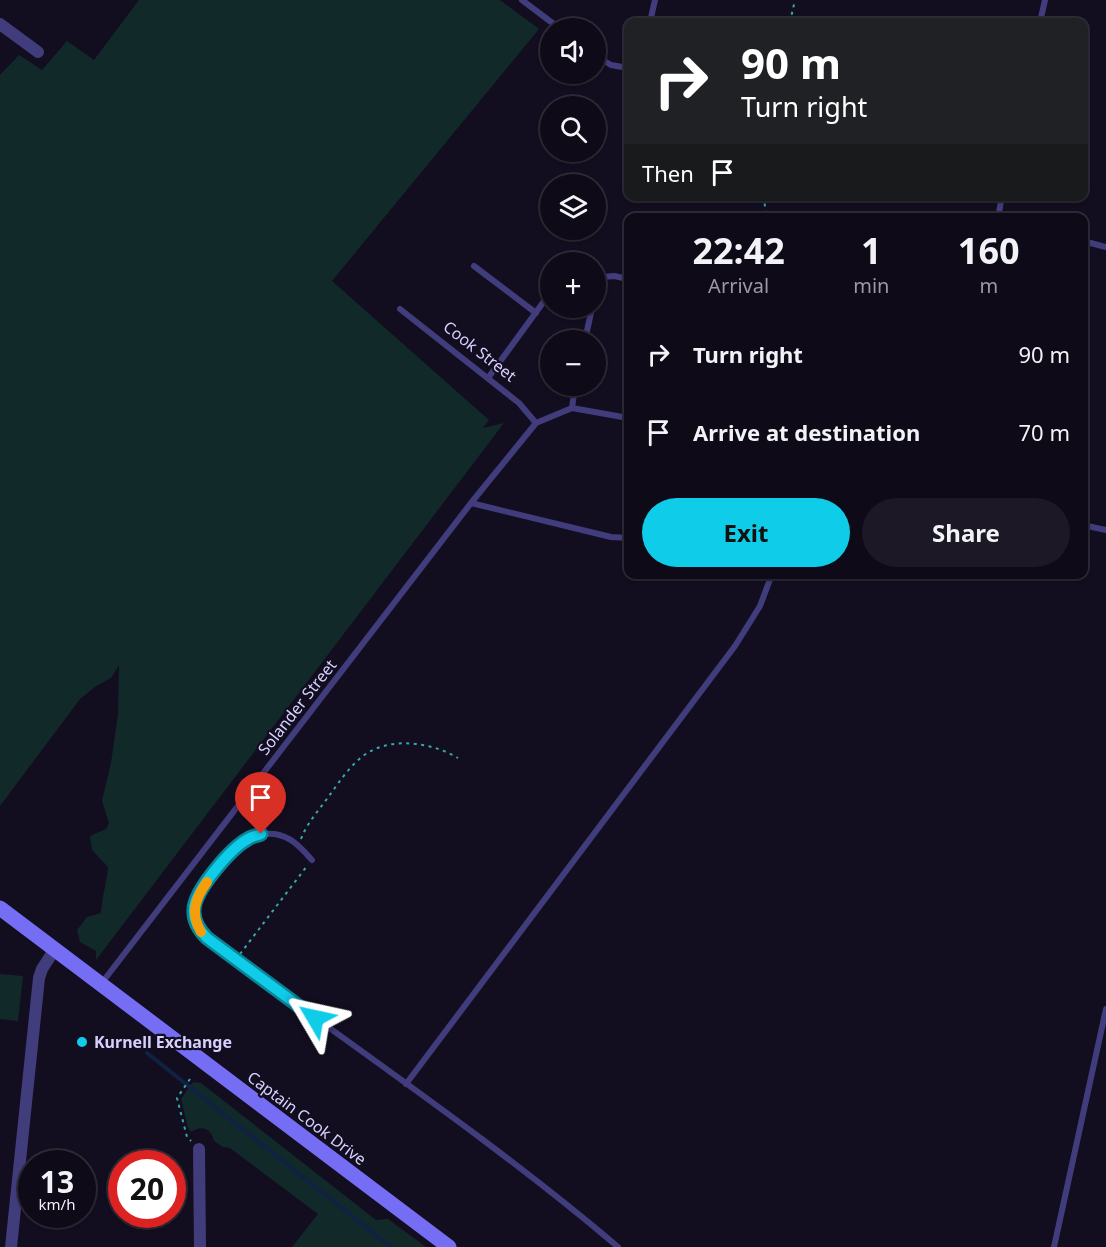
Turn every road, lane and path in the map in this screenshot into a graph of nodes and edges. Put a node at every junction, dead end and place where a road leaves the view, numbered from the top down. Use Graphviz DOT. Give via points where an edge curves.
graph roads {
  1 [pos="522,0"];
  2 [pos="655,0"];
  3 [pos="795,0"];
  4 [pos="1045,0"];
  5 [pos="546,18"];
  6 [pos="651,18"];
  7 [pos="791,18"];
  8 [pos="1041,18"];
  9 [pos="0,24"];
  10 [pos="38,52"];
  11 [pos="606,62"];
  12 [pos="624,67"];
  13 [pos="1088,242"];
  14 [pos="1106,247"];
  15 [pos="474,266"];
  16 [pos="606,275"];
  17 [pos="606,276"];
  18 [pos="609,276"];
  19 [pos="624,278"];
  20 [pos="540,307"];
  21 [pos="400,309"];
  22 [pos="536,313"];
  23 [pos="488,378"];
  24 [pos="574,396"];
  25 [pos="573,408"];
  26 [pos="624,417"];
  27 [pos="536,423"];
  28 [pos="471,503"];
  29 [pos="1088,526"];
  30 [pos="1106,530"];
  31 [pos="624,538"];
  32 [pos="770,579"];
  33 [pos="458,758"];
  34 [pos="298,844"];
  35 [pos="312,860"];
  36 [pos="0,908"];
  37 [pos="55,949"];
  38 [pos="240,963"];
  39 [pos="100,985"];
  40 [pos="1106,1009"];
  41 [pos="190,1079"];
  42 [pos="406,1084"];
  43 [pos="199,1149"];
  44 [pos="11,1247"];
  45 [pos="200,1247"];
  46 [pos="449,1247"];
  47 [pos="618,1247"];
  48 [pos="1054,1247"];
  1 -- 5 [label="lane"];
  2 -- 6 [label="lane"];
  3 -- 7 [label="path"];
  4 -- 8 [label="lane"];
  9 -- 10 [label="street"];
  11 -- 12 [label="lane"];
  13 -- 14 [label="lane"];
  15 -- 22 [label="lane"];
  16 -- 18 [label="lane"];
  17 -- 18 [label="lane"];
  18 -- 19 [label="lane"];
  20 -- 22 [label="lane"];
  21 -- 23 [label="lane, Cook Street"];
  22 -- 23 [label="lane"];
  23 -- 27 [label="lane, Cook Street"];
  24 -- 25 [label="lane"];
  25 -- 26 [label="lane"];
  25 -- 27 [label="lane, Solander Street"];
  27 -- 28 [label="lane, Solander Street"];
  28 -- 31 [label="lane"];
  28 -- 39 [label="lane, Solander Street"];
  29 -- 30 [label="lane"];
  32 -- 42 [label="lane" via="760,606 735,646"];
  33 -- 34 [label="path" via="433,747 411,744 369,752 338,784 305,828"];
  34 -- 35 [label="lane"];
  34 -- 38 [label="lane" via="276,834 249,838 220,865 198,897 194,907 200,931"];
  35 -- 38 [label="path" via="239,955"];
  36 -- 37 [label="main road, Captain Cook Drive"];
  37 -- 39 [label="main road, Captain Cook Drive"];
  37 -- 44 [label="street" via="39,978"];
  38 -- 42 [label="lane"];
  39 -- 46 [label="main road, Captain Cook Drive"];
  40 -- 48 [label="lane"];
  41 -- 43 [label="path" via="177,1098 187,1137"];
  42 -- 47 [label="lane"];
  43 -- 45 [label="street"];
}
